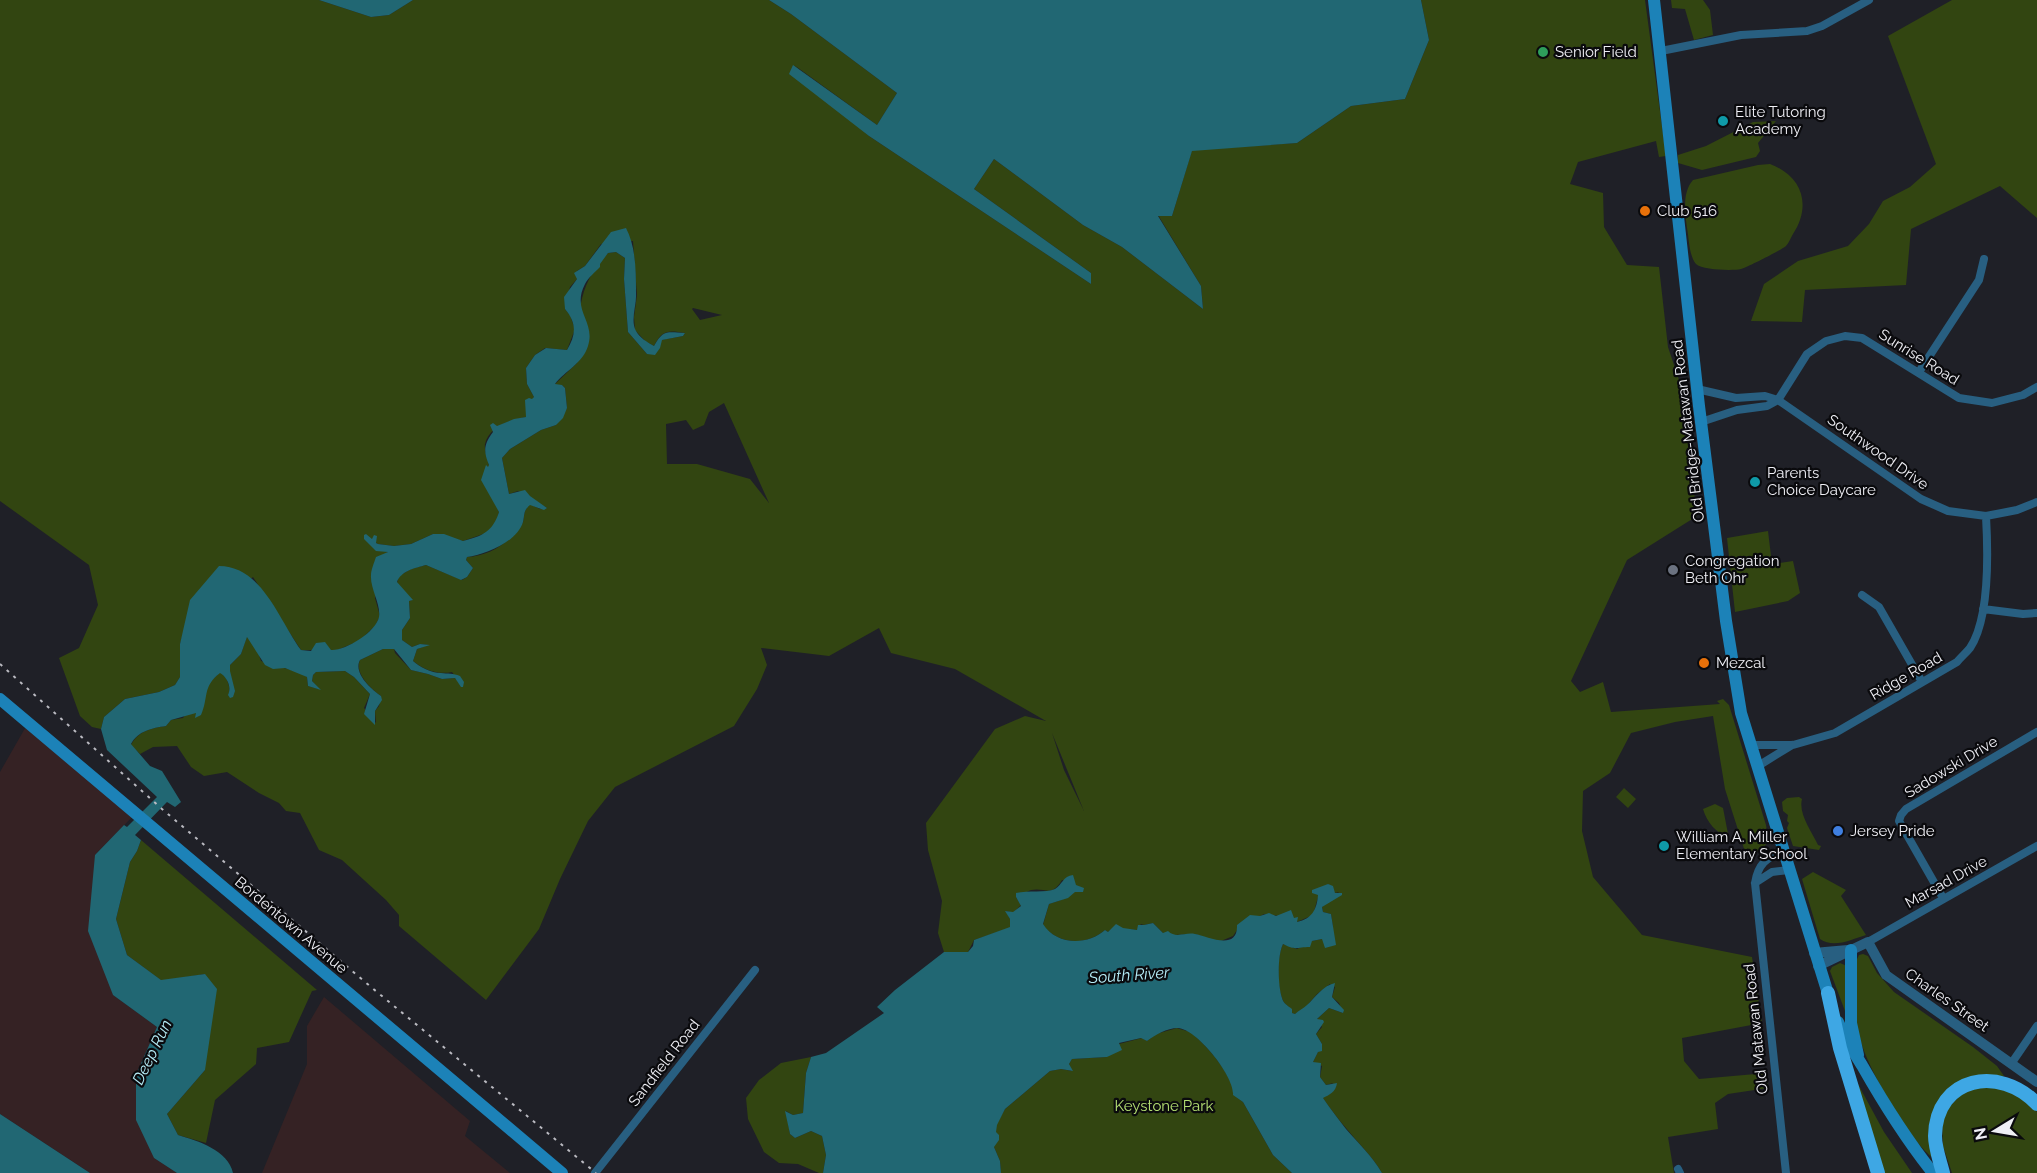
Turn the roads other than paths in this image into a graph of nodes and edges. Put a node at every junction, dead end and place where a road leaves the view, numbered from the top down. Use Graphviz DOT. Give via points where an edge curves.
graph roads {
  1 [pos="1654,0"];
  2 [pos="1869,0"];
  3 [pos="1661,51"];
  4 [pos="1984,259"];
  5 [pos="1919,372"];
  6 [pos="2037,387"];
  7 [pos="1697,389"];
  8 [pos="1736,398"];
  9 [pos="1778,400"];
  10 [pos="1737,410"];
  11 [pos="1701,422"];
  12 [pos="2037,502"];
  13 [pos="1986,516"];
  14 [pos="1862,595"];
  15 [pos="1983,609"];
  16 [pos="2037,613"];
  17 [pos="1922,682"];
  18 [pos="0,699"];
  19 [pos="2037,732"];
  20 [pos="1750,745"];
  21 [pos="1793,745"];
  22 [pos="1758,766"];
  23 [pos="2037,846"];
  24 [pos="1783,851"];
  25 [pos="1789,870"];
  26 [pos="1755,882"];
  27 [pos="1943,898"];
  28 [pos="1868,942"];
  29 [pos="1851,950"];
  30 [pos="1816,960"];
  31 [pos="755,970"];
  32 [pos="1827,993"];
  33 [pos="2037,1026"];
  34 [pos="1859,1062"];
  35 [pos="2011,1064"];
  36 [pos="2037,1082"];
  37 [pos="2037,1104"];
  38 [pos="562,1173"];
  39 [pos="595,1173"];
  40 [pos="1786,1173"];
  41 [pos="1878,1173"];
  42 [pos="1933,1173"];
  43 [pos="1943,1173"];
  1 -- 3 [label="main road, Old Bridge-Matawan Road"];
  2 -- 3 [label="street" via="1807,31 1741,35"];
  3 -- 7 [label="main road, Old Bridge-Matawan Road"];
  4 -- 5 [label="street" via="1979,280"];
  5 -- 6 [label="street, Sunrise Road" via="1959,398 1992,403"];
  5 -- 9 [label="street, Sunrise Road" via="1862,338 1845,336 1826,341 1807,354"];
  7 -- 8 [label="street, Southwood Drive"];
  7 -- 11 [label="main road, Old Bridge-Matawan Road"];
  8 -- 9 [label="street, Southwood Drive" via="1765,396"];
  8 -- 10 [label="street"];
  9 -- 10 [label="street" via="1767,406"];
  9 -- 13 [label="street, Southwood Drive" via="1921,499 1948,511"];
  10 -- 11 [label="street"];
  11 -- 20 [label="main road, Old Bridge-Matawan Road" via="1726,621"];
  12 -- 13 [label="street, Southwood Drive"];
  13 -- 15 [label="street, Ridge Road"];
  14 -- 17 [label="street" via="1879,607"];
  15 -- 16 [label="street"];
  15 -- 17 [label="street, Ridge Road" via="1971,647 1957,662"];
  17 -- 21 [label="street, Ridge Road" via="1835,733"];
  18 -- 38 [label="main road, Bordentown Avenue"];
  19 -- 27 [label="street, Sadowski Drive" via="1901,815 1899,821"];
  20 -- 21 [label="street, Ridge Road"];
  20 -- 22 [label="main road, Old Bridge-Matawan Road"];
  21 -- 22 [label="street, Ridge Road"];
  22 -- 24 [label="main road, Old Bridge-Matawan Road"];
  23 -- 27 [label="street, Marsad Drive"];
  24 -- 25 [label="main road, Old Bridge-Matawan Road"];
  24 -- 26 [label="street" via="1763,862 1756,871"];
  25 -- 26 [label="street" via="1772,872"];
  25 -- 30 [label="main road, Old Bridge-Matawan Road"];
  26 -- 40 [label="street, Old Matawan Road"];
  27 -- 28 [label="street, Marsad Drive"];
  28 -- 29 [label="street"];
  28 -- 35 [label="street, Charles Street" via="1886,975"];
  29 -- 30 [label="street"];
  29 -- 34 [label="main road" via="1851,1023"];
  30 -- 32 [label="main road, Old Bridge-Matawan Road"];
  31 -- 39 [label="street, Sandfield Road"];
  32 -- 34 [label="main road, Old Bridge-Matawan Road"];
  32 -- 41 [label="highway"];
  33 -- 35 [label="street"];
  34 -- 42 [label="main road, Old Bridge-Matawan Road" via="1882,1102"];
  35 -- 36 [label="street, Charles Street"];
  37 -- 43 [label="highway" via="2020,1090 1995,1080 1960,1087 1947,1100 1937,1124 1935,1137"];
}
